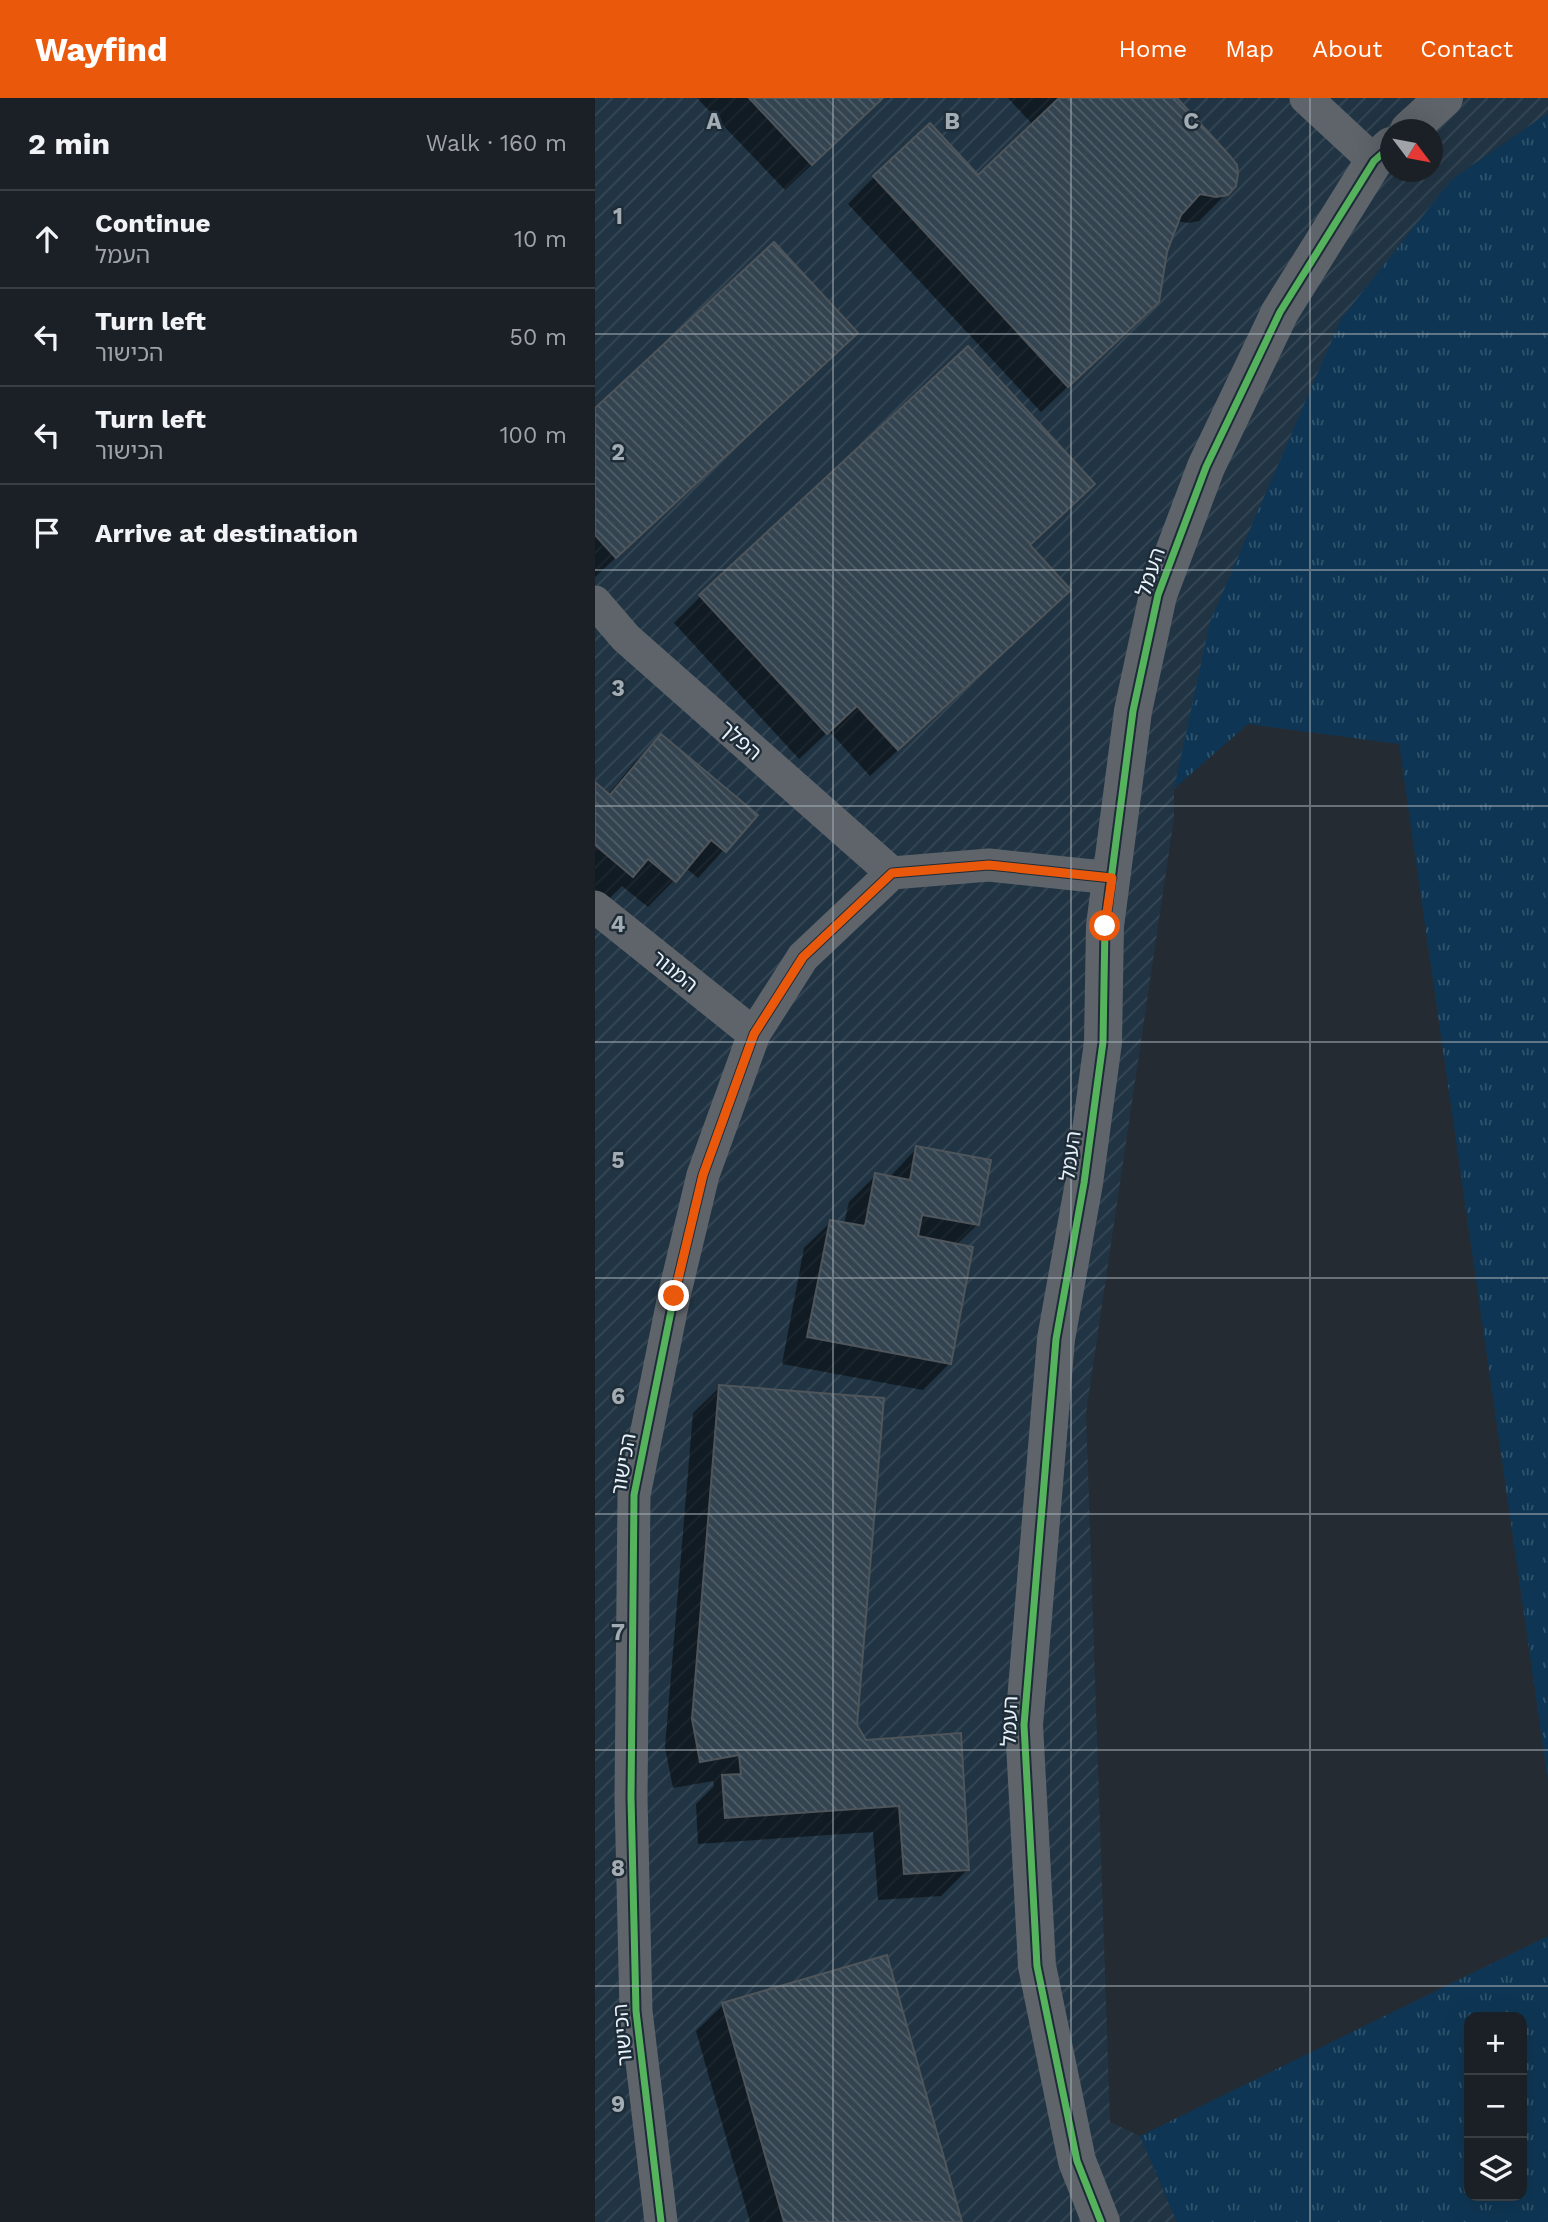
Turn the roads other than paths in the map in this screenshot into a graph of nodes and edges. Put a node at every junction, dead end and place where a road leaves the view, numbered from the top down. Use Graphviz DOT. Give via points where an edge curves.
graph roads {
  1 [pos="1306,98"];
  2 [pos="1444,98"];
  3 [pos="1421,119"];
  4 [pos="1380,152"];
  5 [pos="1380,159"];
  6 [pos="595,602"];
  7 [pos="892,873"];
  8 [pos="1112,878"];
  9 [pos="595,907"];
  10 [pos="754,1034"];
  11 [pos="661,2222"];
  12 [pos="1101,2222"];
  1 -- 4 [label="street"];
  2 -- 3 [label="street"];
  5 -- 8 [label="street, העמל" via="1280,312 1206,467 1158,595 1133,710"];
  6 -- 7 [label="street, הפלך" via="626,638"];
  7 -- 8 [label="street" via="989,865"];
  7 -- 10 [label="street, הכישור" via="803,957"];
  8 -- 12 [label="street, העמל" via="1105,926 1103,1042 1056,1339 1024,1725 1037,1966 1077,2161"];
  9 -- 10 [label="street, המנור"];
  10 -- 11 [label="street, הכישור" via="703,1175 634,1495 631,1797 636,2011"];
}
